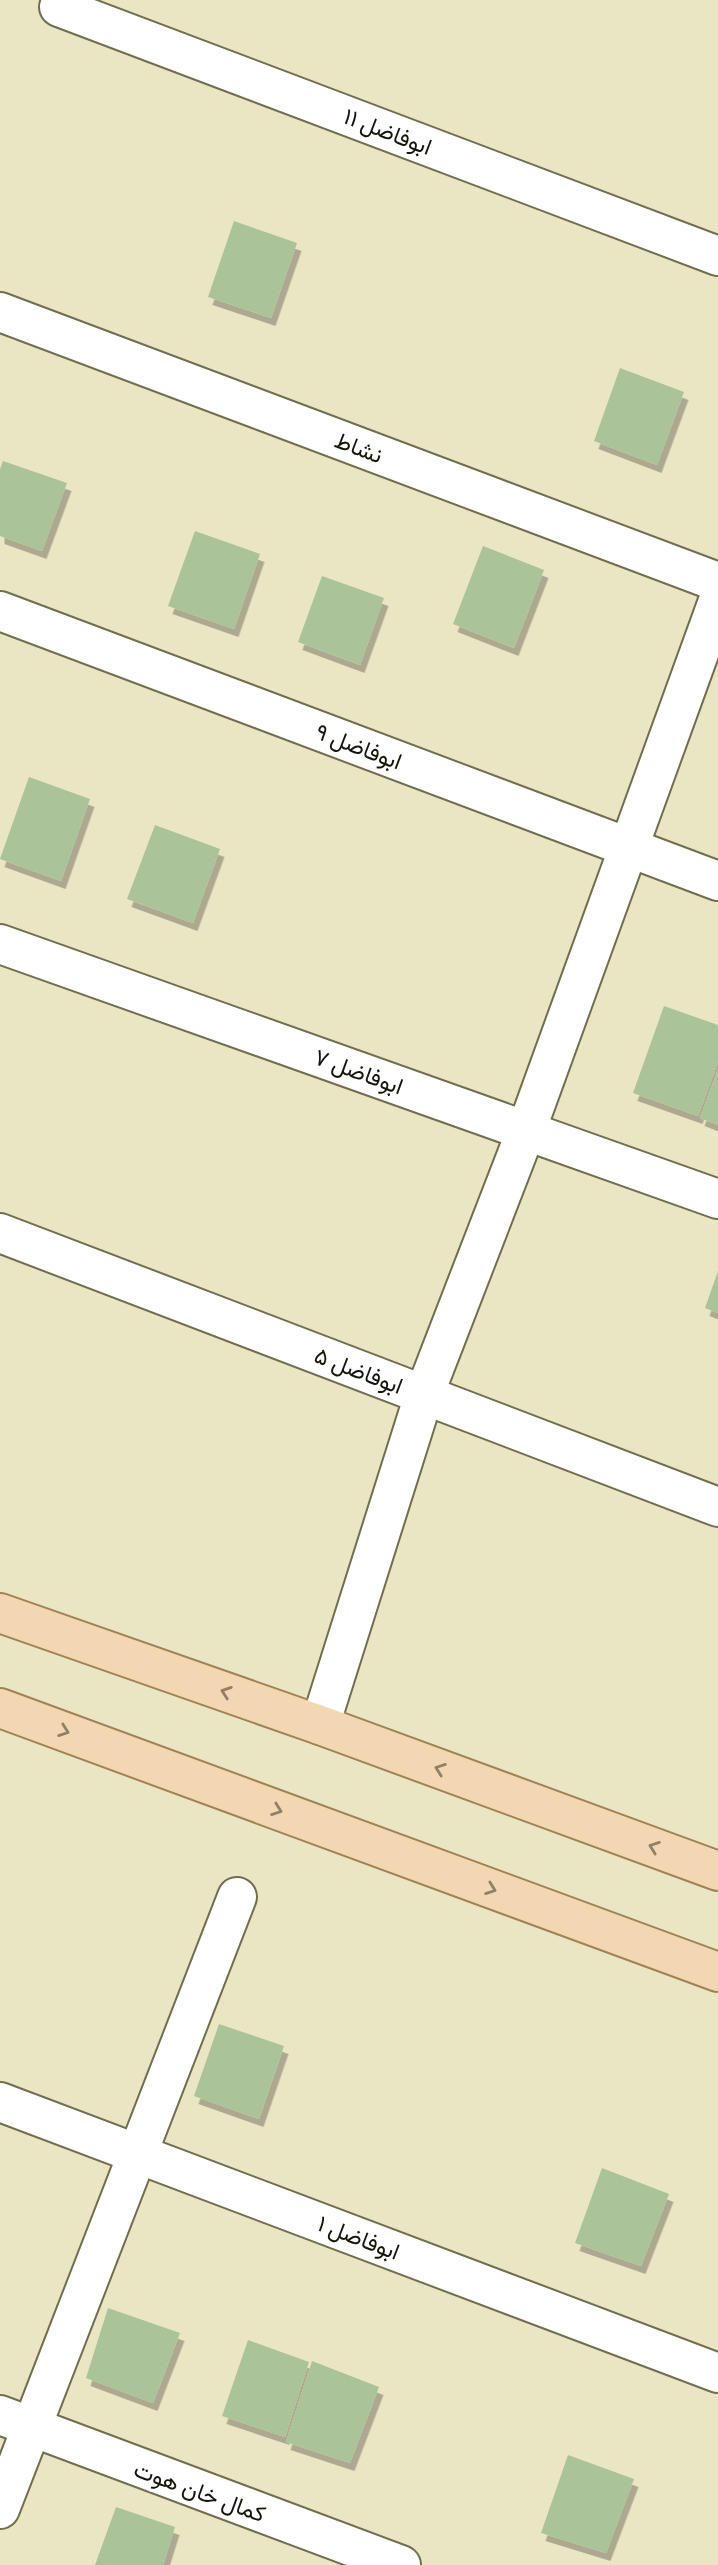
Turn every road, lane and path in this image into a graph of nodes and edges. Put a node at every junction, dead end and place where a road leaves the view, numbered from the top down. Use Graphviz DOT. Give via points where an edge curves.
graph roads {
  1 [pos="59,7"];
  2 [pos="718,256"];
  3 [pos="0,312"];
  4 [pos="718,582"];
  5 [pos="718,601"];
  6 [pos="0,611"];
  7 [pos="628,848"];
  8 [pos="718,881"];
  9 [pos="0,944"];
  10 [pos="526,1130"];
  11 [pos="718,1199"];
  12 [pos="0,1233"];
  13 [pos="424,1395"];
  14 [pos="718,1507"];
  15 [pos="0,1614"];
  16 [pos="0,1708"];
  17 [pos="320,1725"];
  18 [pos="718,1871"];
  19 [pos="237,1897"];
  20 [pos="718,1972"];
  21 [pos="0,2102"];
  22 [pos="138,2153"];
  23 [pos="718,2373"];
  24 [pos="15,2422"];
  25 [pos="0,2508"];
  26 [pos="401,2565"];
  1 -- 2 [label="street, ابوفاضل ۱۱"];
  3 -- 4 [label="street, نشاط"];
  5 -- 7 [label="street"];
  6 -- 7 [label="street, ابوفاضل ۹"];
  7 -- 8 [label="street, ابوفاضل ۹"];
  7 -- 10 [label="street"];
  9 -- 10 [label="street, ابوفاضل ۷"];
  10 -- 11 [label="street, ابوفاضل ۷"];
  10 -- 13 [label="street"];
  12 -- 13 [label="street, ابوفاضل ۵"];
  13 -- 14 [label="street, ابوفاضل ۵"];
  13 -- 17 [label="street"];
  17 -- 15 [label="main road, one-way"];
  16 -- 20 [label="main road, one-way"];
  18 -- 17 [label="main road, one-way"];
  19 -- 22 [label="street"];
  21 -- 22 [label="street, ابوفاضل ۱"];
  22 -- 23 [label="street, ابوفاضل ۱"];
  22 -- 24 [label="street"];
  24 -- 25 [label="street"];
  24 -- 26 [label="street, کمال خان هوت"];
}
